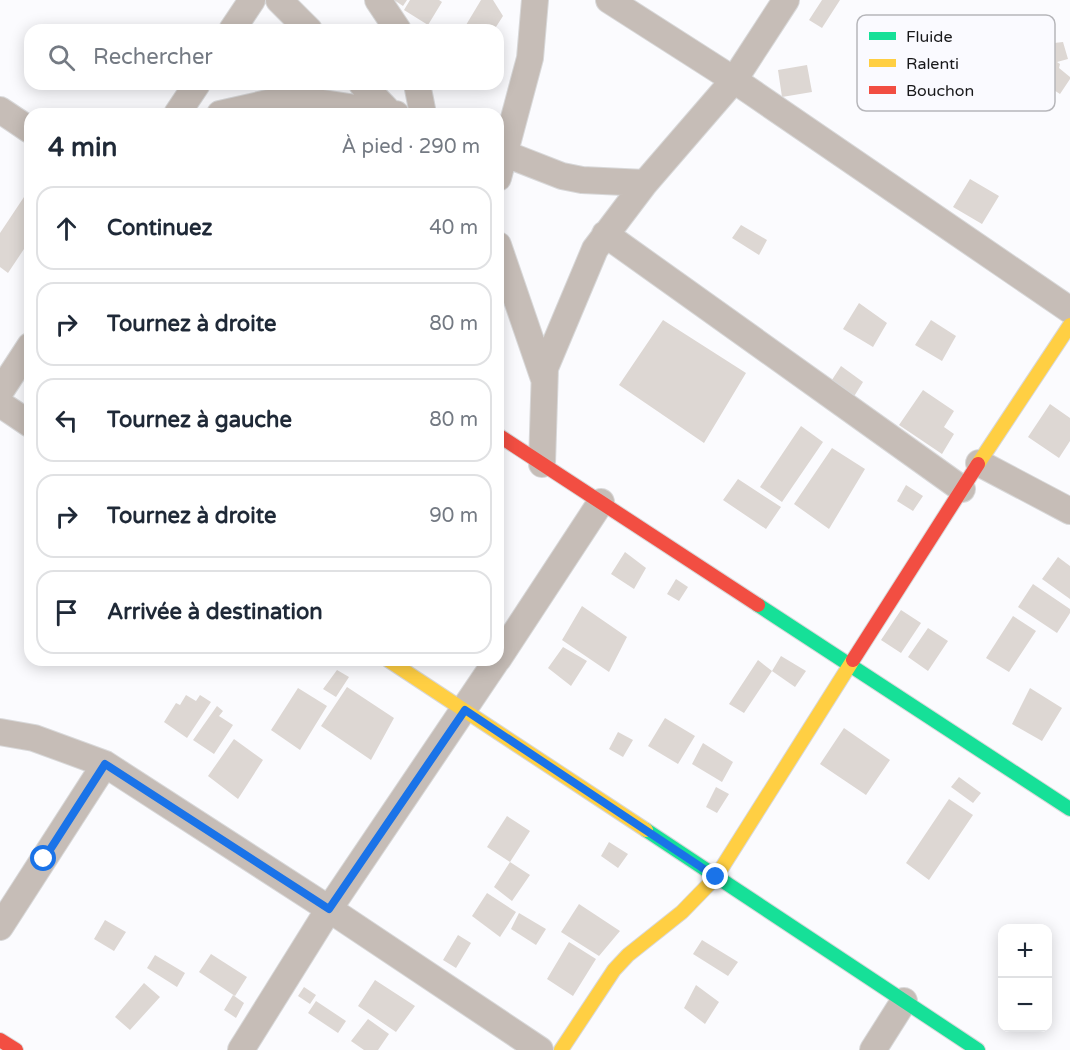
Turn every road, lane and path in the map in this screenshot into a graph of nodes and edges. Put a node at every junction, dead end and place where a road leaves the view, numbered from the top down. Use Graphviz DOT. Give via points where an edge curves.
graph roads {
  1 [pos="252,0"];
  2 [pos="279,0"];
  3 [pos="378,0"];
  4 [pos="535,0"];
  5 [pos="609,0"];
  6 [pos="786,0"];
  7 [pos="236,24"];
  8 [pos="303,24"];
  9 [pos="394,24"];
  10 [pos="734,80"];
  11 [pos="193,90"];
  12 [pos="368,90"];
  13 [pos="418,90"];
  14 [pos="181,108"];
  15 [pos="244,108"];
  16 [pos="361,108"];
  17 [pos="387,108"];
  18 [pos="422,108"];
  19 [pos="0,110"];
  20 [pos="24,126"];
  21 [pos="504,145"];
  22 [pos="504,153"];
  23 [pos="645,183"];
  24 [pos="605,234"];
  25 [pos="504,262"];
  26 [pos="1070,310"];
  27 [pos="1070,325"];
  28 [pos="24,354"];
  29 [pos="544,378"];
  30 [pos="0,392"];
  31 [pos="0,404"];
  32 [pos="24,420"];
  33 [pos="504,439"];
  34 [pos="979,463"];
  35 [pos="542,464"];
  36 [pos="962,489"];
  37 [pos="601,502"];
  38 [pos="1070,511"];
  39 [pos="504,651"];
  40 [pos="397,666"];
  41 [pos="494,666"];
  42 [pos="851,666"];
  43 [pos="465,710"];
  44 [pos="0,732"];
  45 [pos="105,764"];
  46 [pos="1070,809"];
  47 [pos="716,877"];
  48 [pos="329,909"];
  49 [pos="0,927"];
  50 [pos="904,1001"];
  51 [pos="0,1040"];
  52 [pos="16,1050"];
  53 [pos="241,1050"];
  54 [pos="540,1050"];
  55 [pos="561,1050"];
  56 [pos="873,1050"];
  57 [pos="978,1050"];
  1 -- 7 [label="street"];
  2 -- 8 [label="street"];
  3 -- 9 [label="street"];
  4 -- 21 [label="street" via="530,58"];
  5 -- 10 [label="street"];
  6 -- 10 [label="street"];
  10 -- 23 [label="street"];
  10 -- 26 [label="street"];
  11 -- 14 [label="street"];
  12 -- 17 [label="street"];
  13 -- 18 [label="street"];
  15 -- 16 [label="street" via="268,102 323,102"];
  19 -- 20 [label="street"];
  22 -- 23 [label="street" via="562,176"];
  23 -- 24 [label="street"];
  24 -- 29 [label="street" via="595,249"];
  24 -- 36 [label="street"];
  25 -- 29 [label="street"];
  27 -- 34 [label="street"];
  28 -- 30 [label="street"];
  29 -- 35 [label="street"];
  31 -- 32 [label="street"];
  33 -- 35 [label="street"];
  34 -- 36 [label="street"];
  34 -- 38 [label="street"];
  35 -- 37 [label="street"];
  36 -- 42 [label="street"];
  37 -- 39 [label="street"];
  37 -- 42 [label="street"];
  40 -- 43 [label="street"];
  41 -- 43 [label="street"];
  42 -- 46 [label="street"];
  42 -- 47 [label="street"];
  43 -- 47 [label="street"];
  43 -- 48 [label="street"];
  44 -- 45 [label="street" via="34,738"];
  45 -- 48 [label="street"];
  45 -- 49 [label="street"];
  47 -- 50 [label="street"];
  47 -- 55 [label="street" via="614,970"];
  48 -- 53 [label="street"];
  48 -- 54 [label="street"];
  50 -- 56 [label="street"];
  50 -- 57 [label="street"];
  51 -- 52 [label="street"];
}
